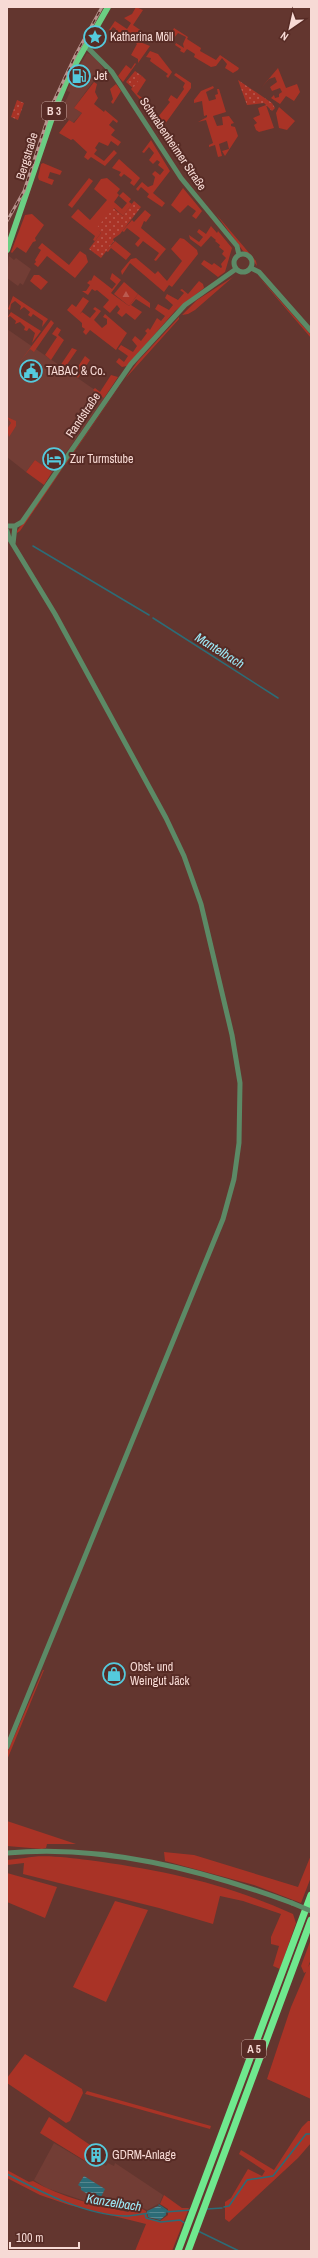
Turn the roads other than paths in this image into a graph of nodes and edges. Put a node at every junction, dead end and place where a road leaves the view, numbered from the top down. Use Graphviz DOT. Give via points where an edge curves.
graph roads {
  1 [pos="108,7"];
  2 [pos="86,46"];
  3 [pos="7,250"];
  4 [pos="239,255"];
  5 [pos="251,268"];
  6 [pos="236,270"];
  7 [pos="311,331"];
  8 [pos="7,526"];
  9 [pos="15,526"];
  10 [pos="7,531"];
  11 [pos="13,544"];
  12 [pos="7,1746"];
  13 [pos="7,1849"];
  14 [pos="15,1852"];
  15 [pos="7,1853"];
  16 [pos="311,1895"];
  17 [pos="311,1912"];
  18 [pos="311,1920"];
  19 [pos="178,2251"];
  20 [pos="188,2251"];
  1 -- 2 [label="main road, Bergstraße / B 3"];
  2 -- 3 [label="main road, Bergstraße / B 3" via="56,106"];
  2 -- 4 [label="street, Schwabenheimer Straße" via="115,77 181,178 233,241"];
  4 -- 5 [label="street" via="250,258"];
  4 -- 6 [label="street" via="234,262"];
  5 -- 6 [label="street" via="244,273"];
  5 -- 7 [label="street" via="259,272"];
  6 -- 9 [label="street, Randstraße" via="186,305 132,364 22,522"];
  8 -- 9 [label="street"];
  9 -- 11 [label="street"];
  10 -- 11 [label="street"];
  11 -- 12 [label="street" via="55,614 166,818 186,863 201,904 214,953 237,1060 241,1106 236,1166 223,1219"];
  13 -- 14 [label="street"];
  14 -- 15 [label="street"];
  14 -- 17 [label="street, bridge" via="68,1852 136,1860 206,1875"];
  16 -- 19 [label="highway, A 5"];
  18 -- 20 [label="highway, A 5"];
}
